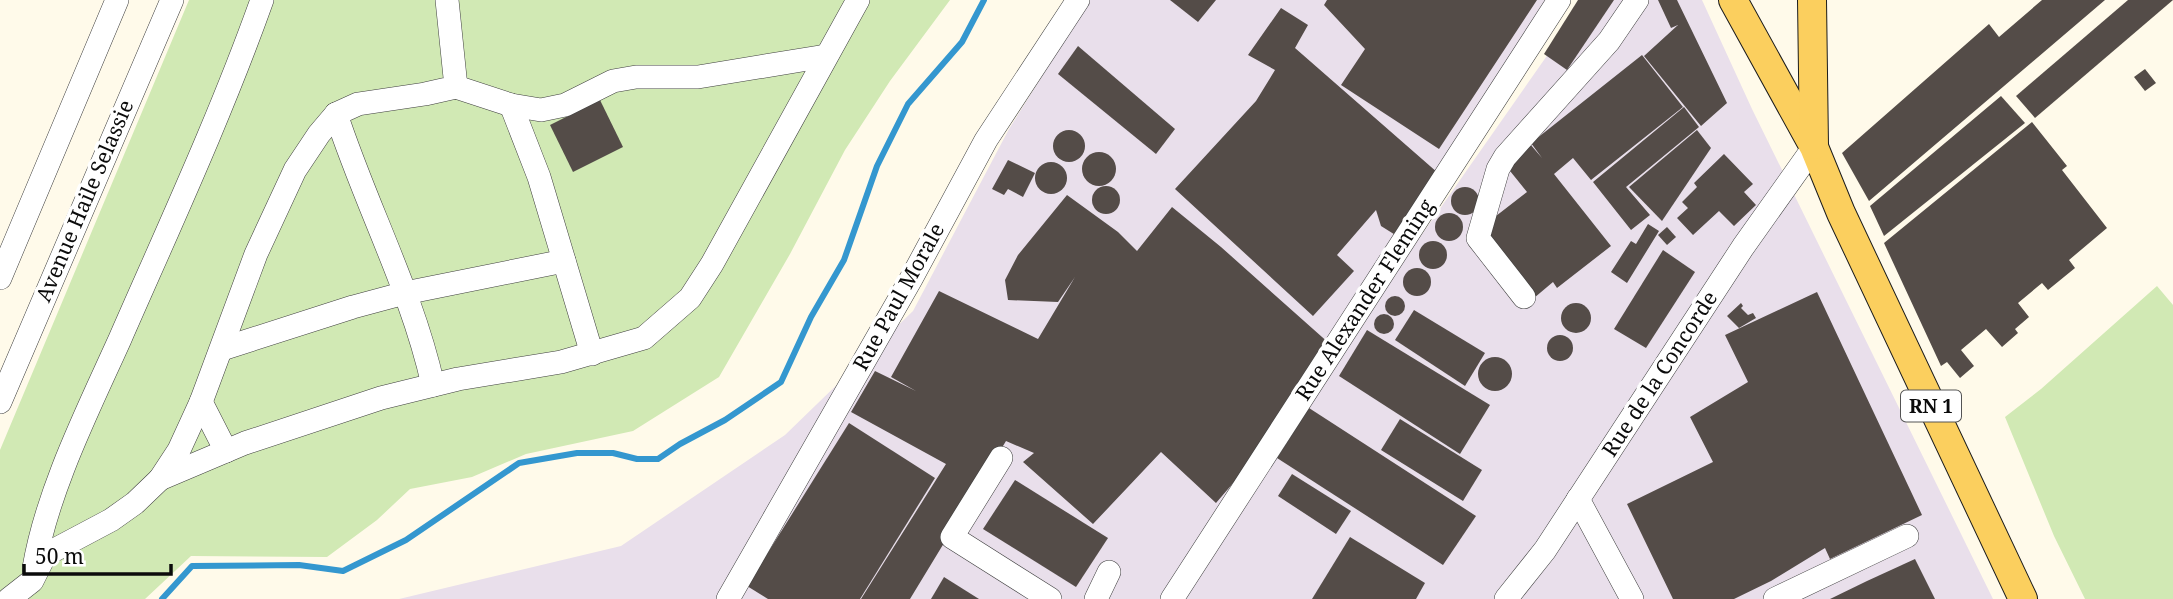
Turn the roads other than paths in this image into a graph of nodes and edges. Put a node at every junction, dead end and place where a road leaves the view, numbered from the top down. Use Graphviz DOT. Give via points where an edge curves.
graph roads {
  1 [pos="117,0"];
  2 [pos="172,0"];
  3 [pos="262,0"];
  4 [pos="447,0"];
  5 [pos="858,0"];
  6 [pos="1078,0"];
  7 [pos="1559,0"];
  8 [pos="1637,0"];
  9 [pos="1733,0"];
  10 [pos="1812,0"];
  11 [pos="826,56"];
  12 [pos="456,87"];
  13 [pos="511,105"];
  14 [pos="336,114"];
  15 [pos="1814,147"];
  16 [pos="564,261"];
  17 [pos="0,278"];
  18 [pos="405,293"];
  19 [pos="1524,297"];
  20 [pos="222,349"];
  21 [pos="592,354"];
  22 [pos="433,385"];
  23 [pos="0,402"];
  24 [pos="201,402"];
  25 [pos="226,451"];
  26 [pos="1000,458"];
  27 [pos="159,479"];
  28 [pos="1578,499"];
  29 [pos="1908,536"];
  30 [pos="1109,572"];
  31 [pos="32,581"];
  32 [pos="9,599"];
  33 [pos="728,599"];
  34 [pos="1050,599"];
  35 [pos="1096,599"];
  36 [pos="1172,599"];
  37 [pos="1506,599"];
  38 [pos="1632,599"];
  39 [pos="1775,599"];
  40 [pos="2023,599"];
  1 -- 17 [label="street"];
  2 -- 23 [label="street, Avenue Haile Selassie"];
  3 -- 31 [label="street" via="237,70 51,504"];
  4 -- 12 [label="street"];
  5 -- 11 [label="street"];
  6 -- 33 [label="street, Rue Paul Morale" via="986,140"];
  7 -- 36 [label="street, Rue Alexander Fleming"];
  8 -- 19 [label="street" via="1609,41 1498,169 1478,237"];
  9 -- 15 [label="main road, RN 1"];
  10 -- 15 [label="main road"];
  11 -- 13 [label="street" via="698,77 613,80 565,105 541,110"];
  11 -- 21 [label="street" via="690,298 644,338"];
  12 -- 13 [label="street"];
  12 -- 14 [label="street" via="358,104"];
  13 -- 16 [label="street"];
  14 -- 18 [label="street"];
  14 -- 20 [label="street" via="295,170 256,254"];
  15 -- 28 [label="street, Rue de la Concorde"];
  15 -- 40 [label="main road, RN 1"];
  16 -- 18 [label="street"];
  16 -- 21 [label="street"];
  18 -- 20 [label="street"];
  18 -- 22 [label="street"];
  20 -- 24 [label="street"];
  21 -- 22 [label="street"];
  22 -- 25 [label="street"];
  24 -- 25 [label="street"];
  24 -- 27 [label="street" via="179,450"];
  25 -- 27 [label="street"];
  26 -- 34 [label="street" via="952,537"];
  27 -- 31 [label="street" via="111,520 45,555"];
  28 -- 37 [label="street, Rue de la Concorde"];
  28 -- 38 [label="street"];
  29 -- 39 [label="street"];
  30 -- 35 [label="street"];
  31 -- 32 [label="street"];
}
